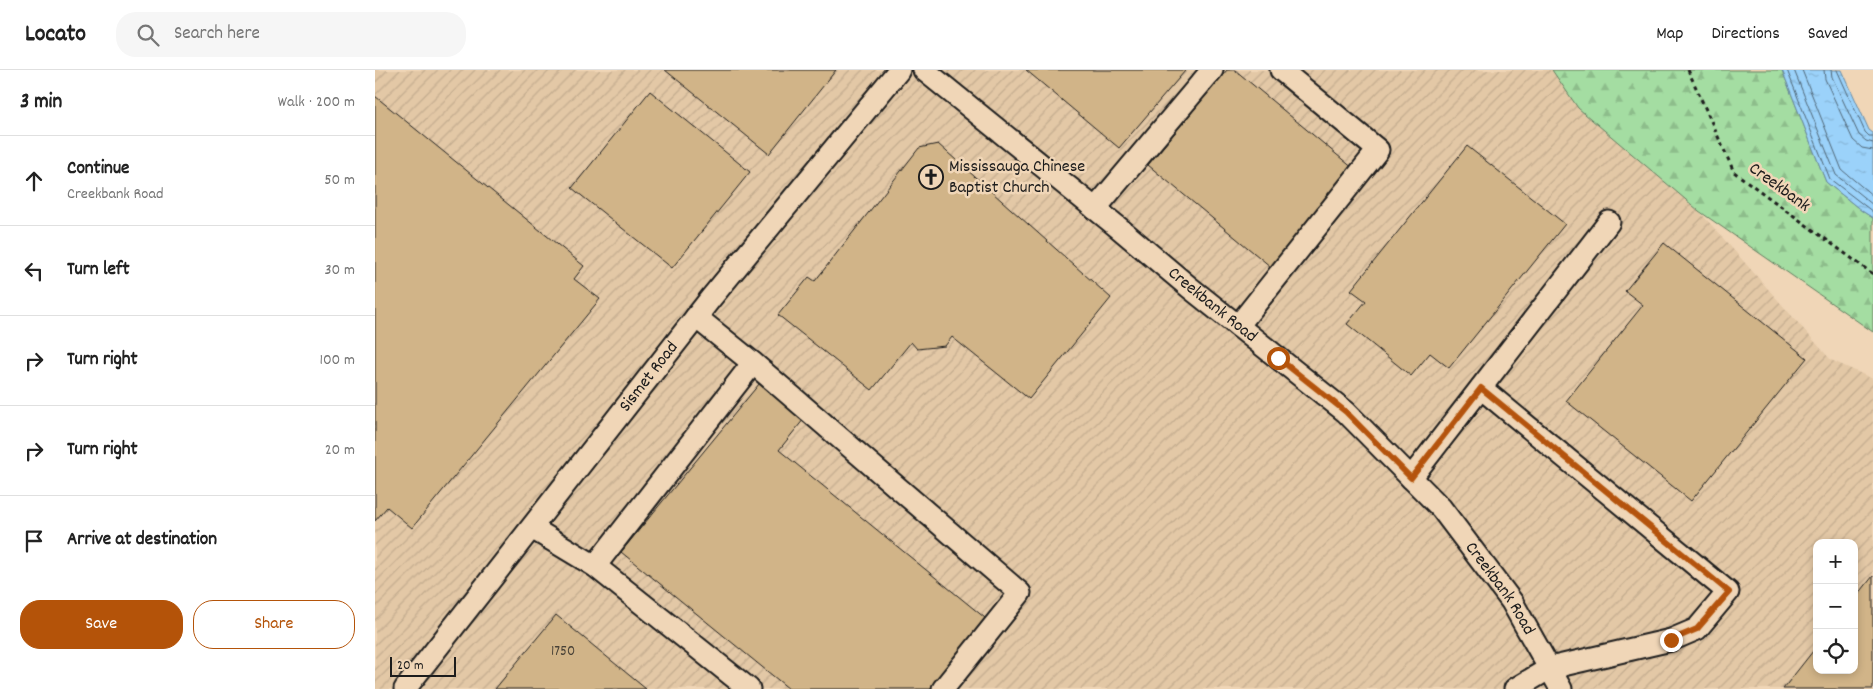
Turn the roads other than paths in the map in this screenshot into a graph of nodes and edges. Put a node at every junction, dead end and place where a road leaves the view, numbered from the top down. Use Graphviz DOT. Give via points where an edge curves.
graph roads {
  1 [pos="899,70"];
  2 [pos="924,70"];
  3 [pos="1212,70"];
  4 [pos="1281,70"];
  5 [pos="1095,209"];
  6 [pos="1609,222"];
  7 [pos="696,318"];
  8 [pos="1238,326"];
  9 [pos="753,363"];
  10 [pos="1481,388"];
  11 [pos="1411,478"];
  12 [pos="531,528"];
  13 [pos="595,566"];
  14 [pos="1550,668"];
  15 [pos="405,689"];
  16 [pos="749,689"];
  17 [pos="943,689"];
  18 [pos="1515,689"];
  19 [pos="1561,689"];
  1 -- 7 [label="street, Sismet Road"];
  2 -- 5 [label="street, Creekbank Road"];
  3 -- 5 [label="street"];
  4 -- 8 [label="street" via="1378,150"];
  5 -- 8 [label="street, Creekbank Road"];
  6 -- 10 [label="street"];
  7 -- 9 [label="street"];
  7 -- 12 [label="street, Sismet Road"];
  8 -- 11 [label="street, Creekbank Road" via="1346,412"];
  9 -- 13 [label="street"];
  9 -- 17 [label="street" via="1020,593"];
  10 -- 11 [label="street"];
  10 -- 14 [label="street" via="1729,592 1697,629 1671,640"];
  11 -- 14 [label="street, Creekbank Road" via="1441,508 1511,602"];
  12 -- 13 [label="street"];
  12 -- 15 [label="street, Sismet Road"];
  13 -- 16 [label="street"];
  14 -- 18 [label="street"];
  14 -- 19 [label="street, Creekbank Road"];
}
